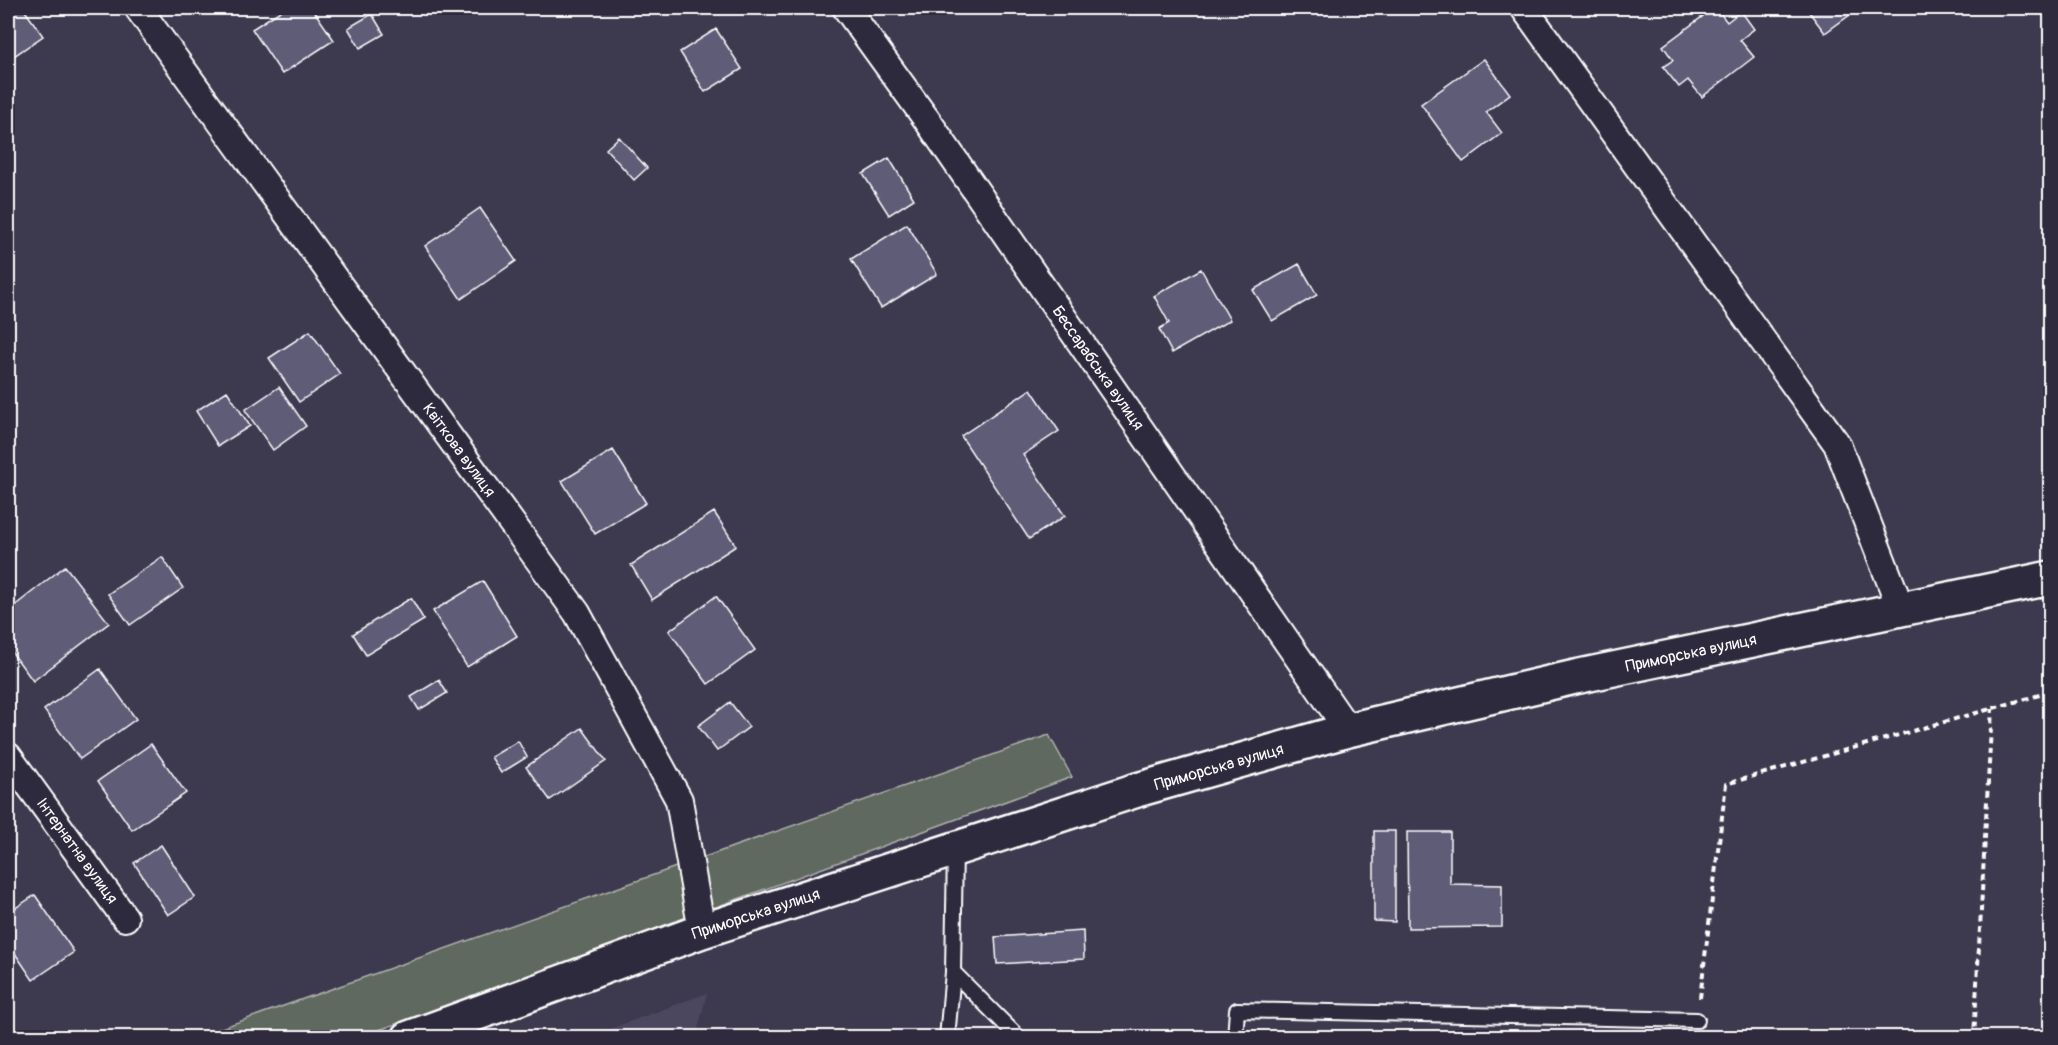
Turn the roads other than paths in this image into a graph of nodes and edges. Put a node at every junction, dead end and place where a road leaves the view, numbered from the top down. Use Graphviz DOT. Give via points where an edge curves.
graph roads {
  1 [pos="138,8"];
  2 [pos="846,8"];
  3 [pos="1524,8"];
  4 [pos="2050,578"];
  5 [pos="1901,609"];
  6 [pos="1348,730"];
  7 [pos="8,756"];
  8 [pos="956,849"];
  9 [pos="125,918"];
  10 [pos="702,931"];
  11 [pos="953,972"];
  12 [pos="1697,1020"];
  13 [pos="410,1038"];
  14 [pos="947,1038"];
  15 [pos="1019,1038"];
  16 [pos="1235,1038"];
  1 -- 10 [label="street, Квіткова вулиця" via="577,613 679,800"];
  2 -- 6 [label="street, Бессарабська вулиця"];
  3 -- 5 [label="street" via="1837,444"];
  4 -- 5 [label="street, Приморська вулиця"];
  5 -- 6 [label="street, Приморська вулиця" via="1575,677"];
  6 -- 8 [label="street, Приморська вулиця" via="1137,790"];
  7 -- 9 [label="street, Інтернатна вулиця"];
  8 -- 10 [label="street, Приморська вулиця"];
  8 -- 11 [label="lane"];
  10 -- 13 [label="street, Приморська вулиця"];
  11 -- 14 [label="lane"];
  11 -- 15 [label="lane"];
  12 -- 16 [label="lane" via="1237,1010"];
}
